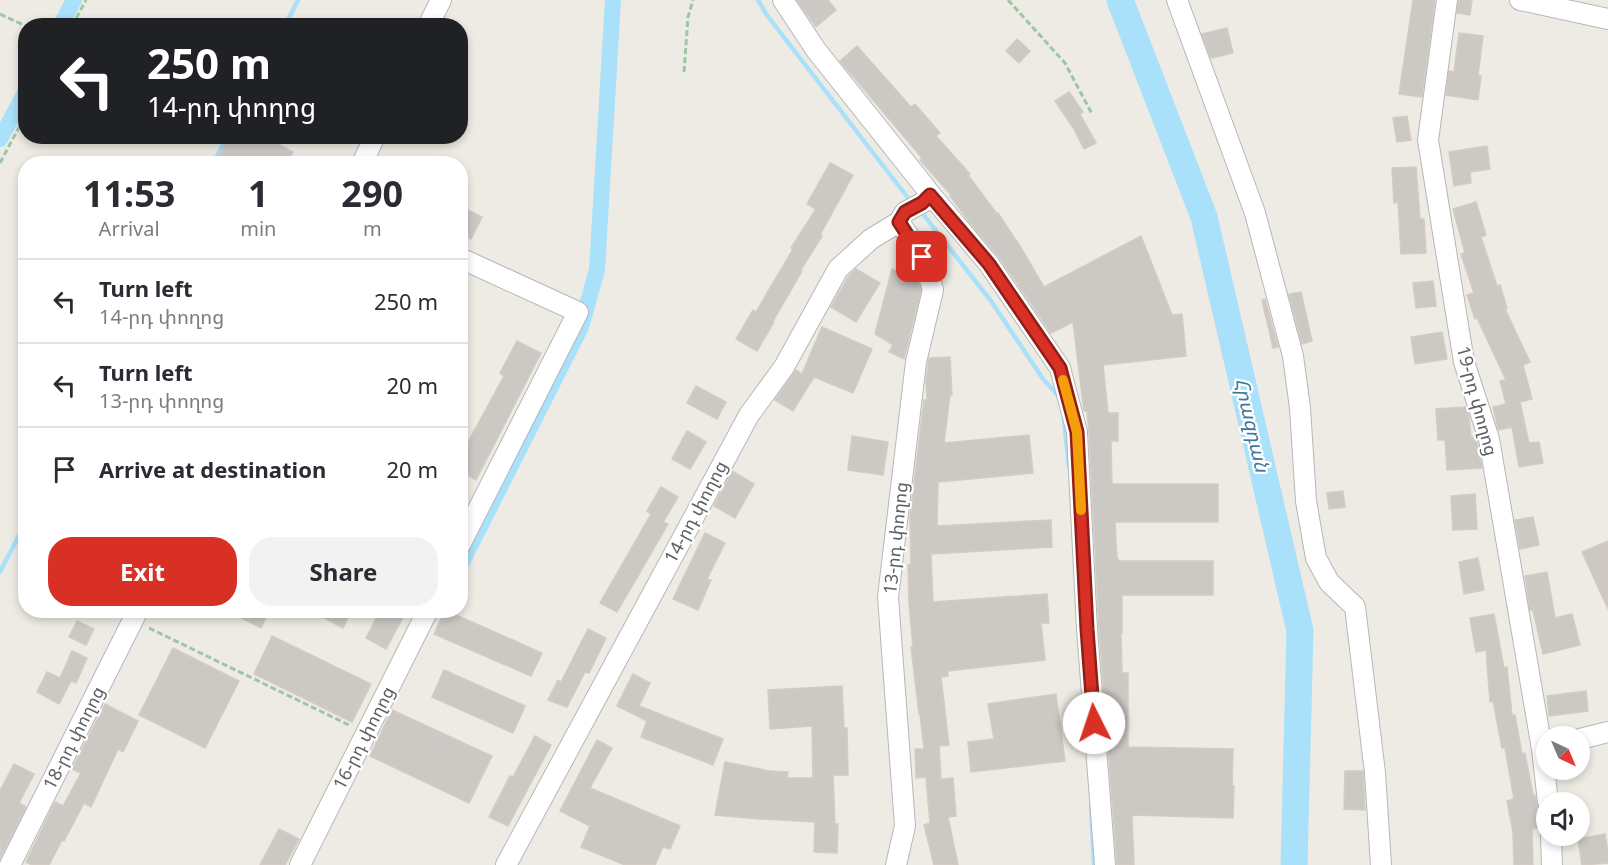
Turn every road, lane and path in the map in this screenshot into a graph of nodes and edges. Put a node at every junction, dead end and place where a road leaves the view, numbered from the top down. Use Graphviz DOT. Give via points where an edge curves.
graph roads {
  1 [pos="86,0"];
  2 [pos="441,0"];
  3 [pos="693,0"];
  4 [pos="783,0"];
  5 [pos="1008,0"];
  6 [pos="1177,0"];
  7 [pos="1447,0"];
  8 [pos="1520,0"];
  9 [pos="0,14"];
  10 [pos="76,18"];
  11 [pos="432,18"];
  12 [pos="1608,19"];
  13 [pos="18,22"];
  14 [pos="684,72"];
  15 [pos="1092,114"];
  16 [pos="18,129"];
  17 [pos="0,163"];
  18 [pos="930,195"];
  19 [pos="899,222"];
  20 [pos="468,262"];
  21 [pos="468,529"];
  22 [pos="134,618"];
  23 [pos="142,618"];
  24 [pos="424,618"];
  25 [pos="1540,726"];
  26 [pos="1608,732"];
  27 [pos="366,733"];
  28 [pos="1590,736"];
  29 [pos="1551,846"];
  30 [pos="10,865"];
  31 [pos="300,865"];
  32 [pos="506,865"];
  33 [pos="896,865"];
  34 [pos="1105,865"];
  35 [pos="1381,865"];
  36 [pos="1552,865"];
  1 -- 10 [label="path"];
  2 -- 11 [label="street"];
  3 -- 14 [label="path"];
  4 -- 18 [label="street" via="816,50"];
  5 -- 15 [label="path" via="1065,63"];
  6 -- 35 [label="street" via="1255,213 1293,356 1306,501 1316,558 1329,582 1354,607 1375,773"];
  7 -- 25 [label="street, 19-րդ փողոց" via="1428,140 1464,362 1489,439"];
  8 -- 12 [label="street"];
  9 -- 13 [label="path"];
  16 -- 17 [label="path"];
  18 -- 19 [label="street, 14-րդ փողոց" via="905,212"];
  18 -- 34 [label="street" via="989,264 1060,368 1077,432"];
  19 -- 32 [label="street, 14-րդ փողոց" via="871,239 838,270 784,367 749,415"];
  19 -- 33 [label="street, 13-րդ փողոց" via="922,257 933,290 916,362 888,597 905,826"];
  20 -- 21 [label="street" via="578,312"];
  22 -- 30 [label="street, 18-րդ փողոց"];
  23 -- 27 [label="path"];
  24 -- 27 [label="street, 16-րդ փողոց"];
  26 -- 28 [label="street"];
  27 -- 31 [label="street, 16-րդ փողոց"];
  29 -- 36 [label="street"];
}
